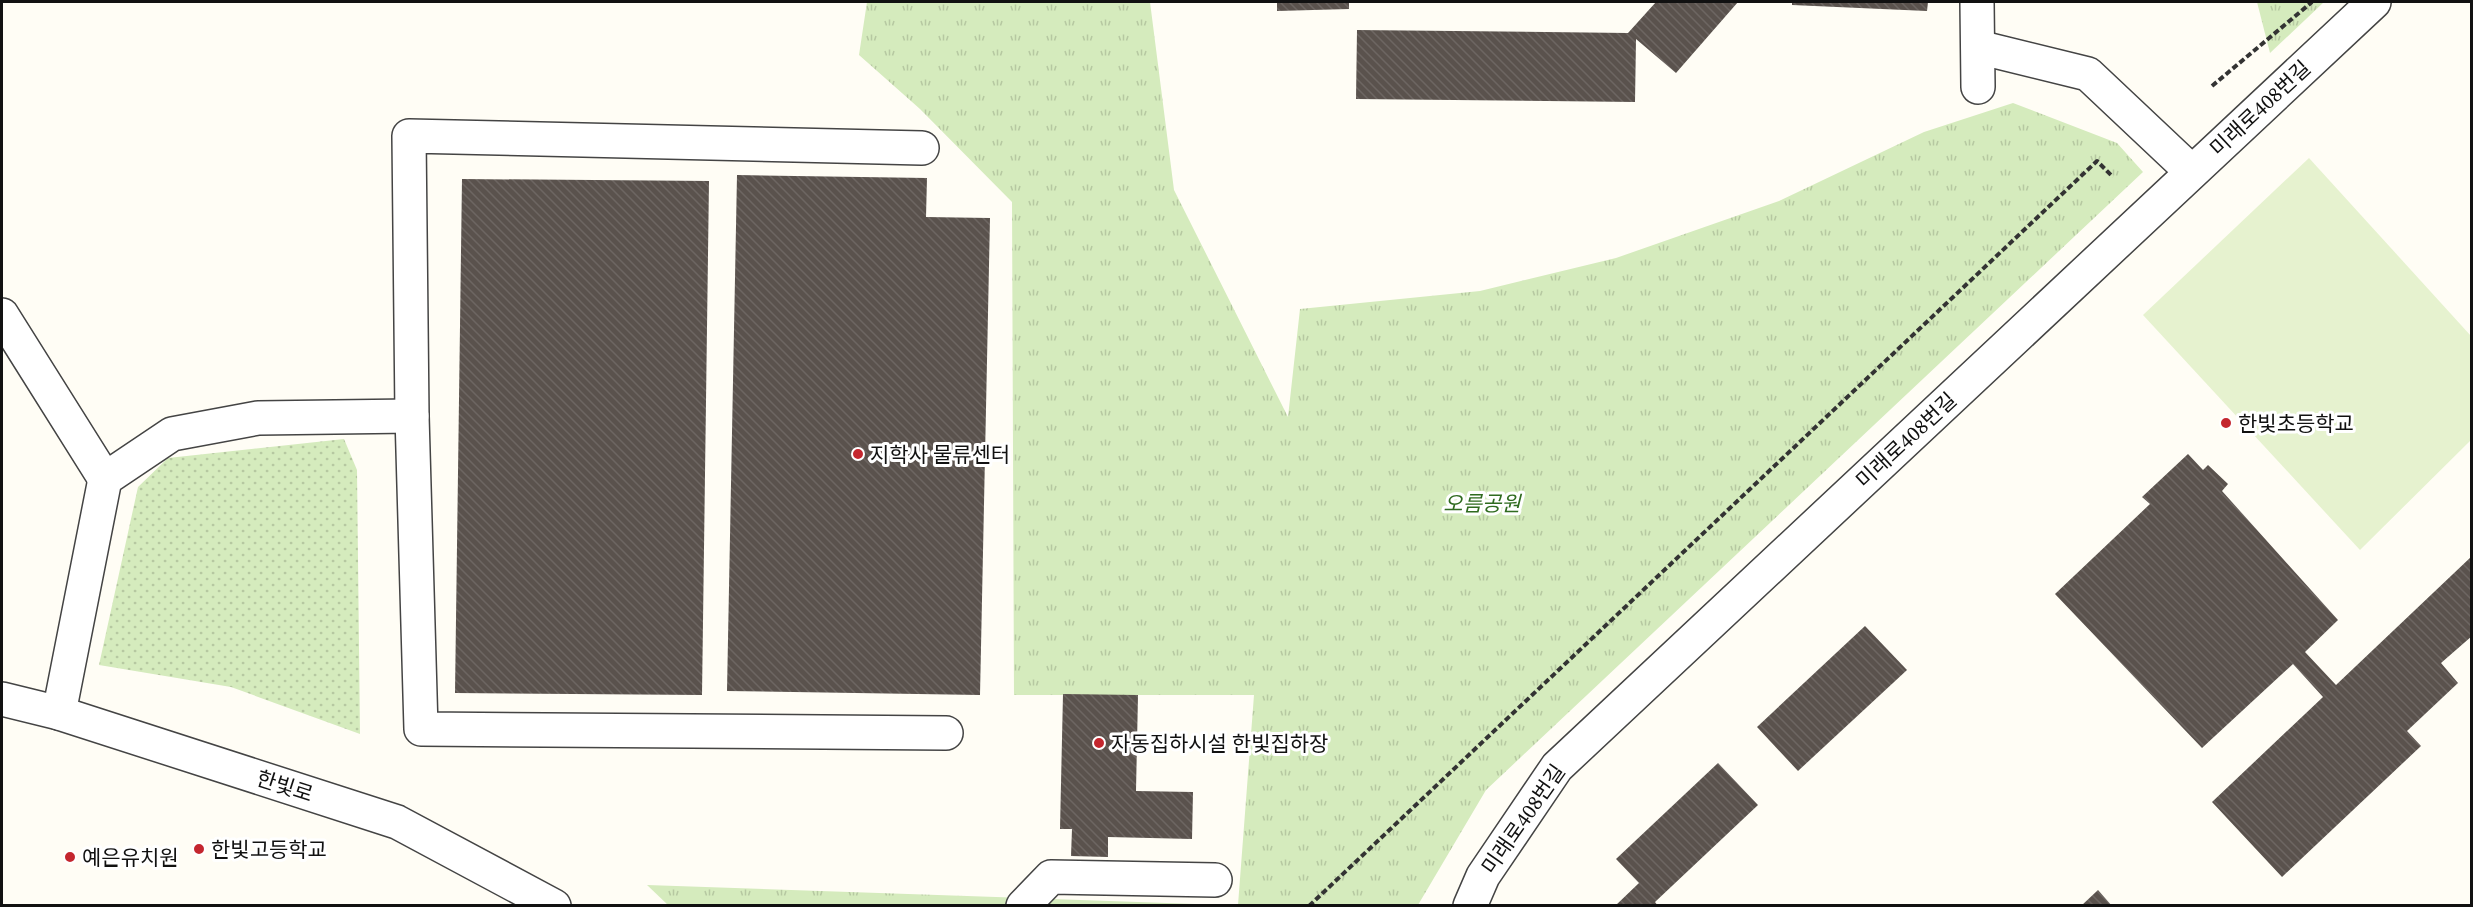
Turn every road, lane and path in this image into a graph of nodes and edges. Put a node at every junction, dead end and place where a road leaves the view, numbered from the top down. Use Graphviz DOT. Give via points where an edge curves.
graph roads {
  1 [pos="1977,2"];
  2 [pos="2312,2"];
  3 [pos="2374,2"];
  4 [pos="1978,47"];
  5 [pos="2212,86"];
  6 [pos="1978,87"];
  7 [pos="922,148"];
  8 [pos="2192,172"];
  9 [pos="2113,177"];
  10 [pos="2,315"];
  11 [pos="412,417"];
  12 [pos="105,479"];
  13 [pos="2,699"];
  14 [pos="59,713"];
  15 [pos="946,733"];
  16 [pos="1215,880"];
  17 [pos="554,906"];
  18 [pos="1023,906"];
  19 [pos="1309,906"];
  20 [pos="1470,906"];
  1 -- 4 [label="street"];
  2 -- 5 [label="path"];
  3 -- 8 [label="street, 미래로408번길"];
  4 -- 6 [label="street"];
  4 -- 8 [label="street" via="2088,74"];
  7 -- 11 [label="street" via="409,136"];
  8 -- 20 [label="street, 미래로408번길" via="1557,767 1483,876"];
  9 -- 19 [label="path" via="2097,161"];
  10 -- 12 [label="street"];
  11 -- 12 [label="street" via="258,418 172,434"];
  11 -- 15 [label="street" via="421,729"];
  12 -- 14 [label="street"];
  13 -- 14 [label="street, 한빛로"];
  14 -- 17 [label="street, 한빛로" via="397,822"];
  16 -- 18 [label="street" via="1051,877"];
}
